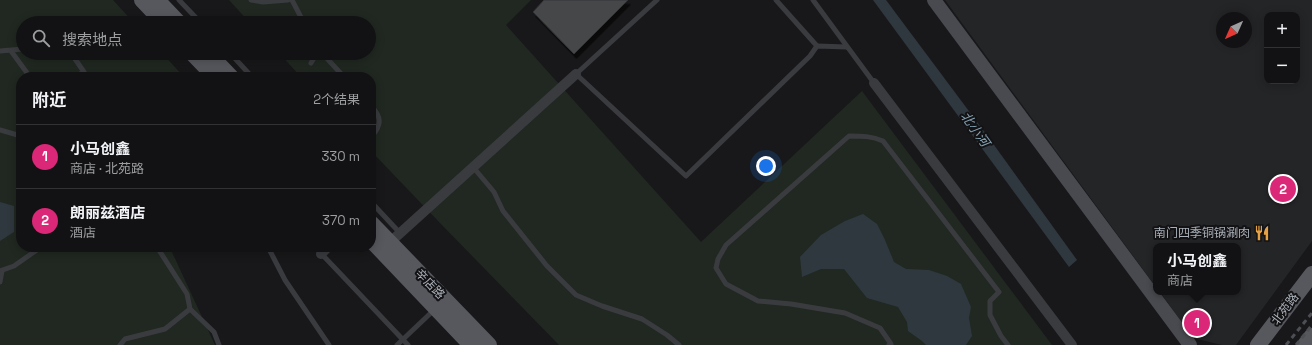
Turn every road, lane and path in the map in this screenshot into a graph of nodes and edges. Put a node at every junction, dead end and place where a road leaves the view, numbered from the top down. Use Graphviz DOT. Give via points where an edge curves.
graph roads {
  1 [pos="142,0"];
  2 [pos="157,0"];
  3 [pos="179,0"];
  4 [pos="252,0"];
  5 [pos="288,0"];
  6 [pos="292,0"];
  7 [pos="657,0"];
  8 [pos="776,0"];
  9 [pos="813,0"];
  10 [pos="934,0"];
  11 [pos="157,16"];
  12 [pos="172,16"];
  13 [pos="194,16"];
  14 [pos="300,16"];
  15 [pos="817,46"];
  16 [pos="847,47"];
  17 [pos="16,50"];
  18 [pos="0,51"];
  19 [pos="11,51"];
  20 [pos="16,58"];
  21 [pos="18,60"];
  22 [pos="76,60"];
  23 [pos="199,60"];
  24 [pos="215,60"];
  25 [pos="236,60"];
  26 [pos="314,60"];
  27 [pos="328,60"];
  28 [pos="312,63"];
  29 [pos="26,72"];
  30 [pos="84,72"];
  31 [pos="210,72"];
  32 [pos="226,72"];
  33 [pos="247,72"];
  34 [pos="339,72"];
  35 [pos="576,74"];
  36 [pos="874,82"];
  37 [pos="376,111"];
  38 [pos="0,130"];
  39 [pos="376,131"];
  40 [pos="16,135"];
  41 [pos="473,167"];
  42 [pos="376,215"];
  43 [pos="376,229"];
  44 [pos="386,242"];
  45 [pos="34,252"];
  46 [pos="160,252"];
  47 [pos="271,252"];
  48 [pos="323,252"];
  49 [pos="1,271"];
  50 [pos="1312,274"];
  51 [pos="0,282"];
  52 [pos="436,308"];
  53 [pos="190,309"];
  54 [pos="1312,336"];
  55 [pos="402,339"];
  56 [pos="465,342"];
  57 [pos="120,345"];
  58 [pos="220,345"];
  59 [pos="329,345"];
  60 [pos="397,345"];
  61 [pos="408,345"];
  62 [pos="489,345"];
  63 [pos="678,345"];
  64 [pos="889,345"];
  65 [pos="1008,345"];
  66 [pos="1072,345"];
  67 [pos="1190,345"];
  68 [pos="1258,345"];
  69 [pos="1305,345"];
  1 -- 11 [label="main road"];
  2 -- 12 [label="main road"];
  3 -- 13 [label="lane"];
  4 -- 5 [label="lane"];
  6 -- 14 [label="lane"];
  7 -- 35 [label="lane"];
  8 -- 15 [label="lane"];
  9 -- 16 [label="lane"];
  10 -- 67 [label="street"];
  15 -- 16 [label="lane"];
  15 -- 35 [label="lane" via="810,56 686,176"];
  16 -- 36 [label="lane"];
  17 -- 19 [label="lane"];
  18 -- 19 [label="lane"];
  19 -- 20 [label="lane"];
  21 -- 29 [label="lane"];
  22 -- 30 [label="lane"];
  23 -- 31 [label="main road"];
  24 -- 32 [label="main road"];
  25 -- 33 [label="lane"];
  26 -- 28 [label="lane"];
  27 -- 34 [label="lane"];
  35 -- 41 [label="street"];
  36 -- 66 [label="street"];
  37 -- 39 [label="lane" via="380,119"];
  38 -- 40 [label="lane"];
  41 -- 44 [label="street"];
  41 -- 63 [label="lane" via="494,192 503,211 547,266 576,295 642,319"];
  42 -- 44 [label="lane"];
  43 -- 44 [label="main road, 辛店路"];
  44 -- 52 [label="main road, 辛店路"];
  44 -- 62 [label="main road, 辛店路"];
  45 -- 49 [label="lane" via="14,266"];
  46 -- 53 [label="lane" via="187,294"];
  47 -- 59 [label="lane" via="285,280"];
  48 -- 55 [label="lane"];
  49 -- 51 [label="lane"];
  50 -- 68 [label="main road, 北苑路"];
  52 -- 55 [label="lane"];
  52 -- 56 [label="main road, 辛店路"];
  53 -- 57 [label="lane" via="165,330 125,339"];
  53 -- 58 [label="lane" via="214,332"];
  54 -- 69 [label="main road"];
  55 -- 60 [label="lane"];
  55 -- 61 [label="lane"];
  64 -- 65 [label="lane" via="891,344 880,328 845,313 758,301 726,284 716,268 726,245 849,136 875,137 883,141 999,292 990,301 990,315"];
}
